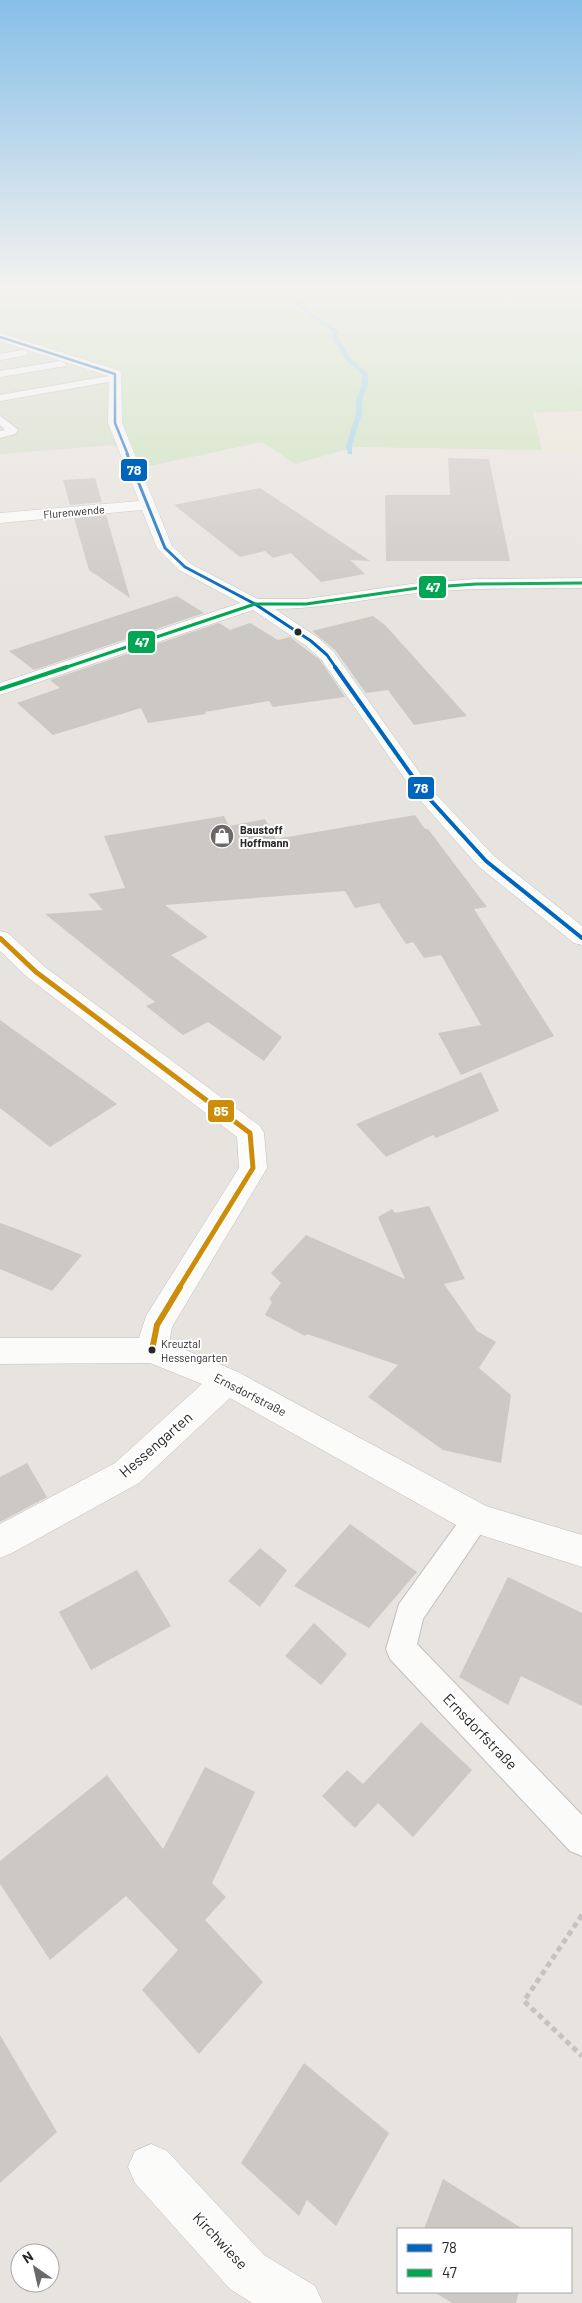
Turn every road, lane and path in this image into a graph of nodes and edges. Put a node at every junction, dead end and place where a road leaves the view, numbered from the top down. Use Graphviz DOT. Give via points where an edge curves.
graph roads {
  1 [pos="15,395"];
  2 [pos="115,395"];
  3 [pos="0,398"];
  4 [pos="0,419"];
  5 [pos="0,435"];
  6 [pos="148,505"];
  7 [pos="0,518"];
  8 [pos="582,583"];
  9 [pos="255,604"];
  10 [pos="0,689"];
  11 [pos="0,938"];
  12 [pos="582,938"];
  13 [pos="152,1350"];
  14 [pos="0,1351"];
  15 [pos="227,1381"];
  16 [pos="477,1519"];
  17 [pos="0,1542"];
  18 [pos="582,1551"];
  19 [pos="582,1839"];
  20 [pos="582,1915"];
  21 [pos="582,2056"];
  22 [pos="151,2167"];
  23 [pos="298,2303"];
  1 -- 3 [label="lane"];
  2 -- 6 [label="street" via="115,423"];
  4 -- 5 [label="lane" via="12,430"];
  6 -- 7 [label="street, Flurenwende"];
  6 -- 9 [label="street" via="165,548 185,567"];
  8 -- 9 [label="street" via="476,584 418,588 306,604"];
  9 -- 10 [label="street"];
  9 -- 12 [label="street" via="327,655 425,794 486,860"];
  11 -- 13 [label="street" via="36,972 250,1133 254,1168 157,1325"];
  13 -- 14 [label="street, Ernsdorfstraße"];
  13 -- 15 [label="street, Ernsdorfstraße"];
  15 -- 16 [label="street, Ernsdorfstraße"];
  15 -- 17 [label="street, Hessengarten" via="127,1473"];
  16 -- 18 [label="street, Ernsdorfstraße"];
  16 -- 19 [label="lane, Ernsdorfstraße" via="409,1614 401,1649"];
  20 -- 21 [label="path" via="524,2001"];
  22 -- 23 [label="street, Kirchwiese" via="247,2272"];
}
